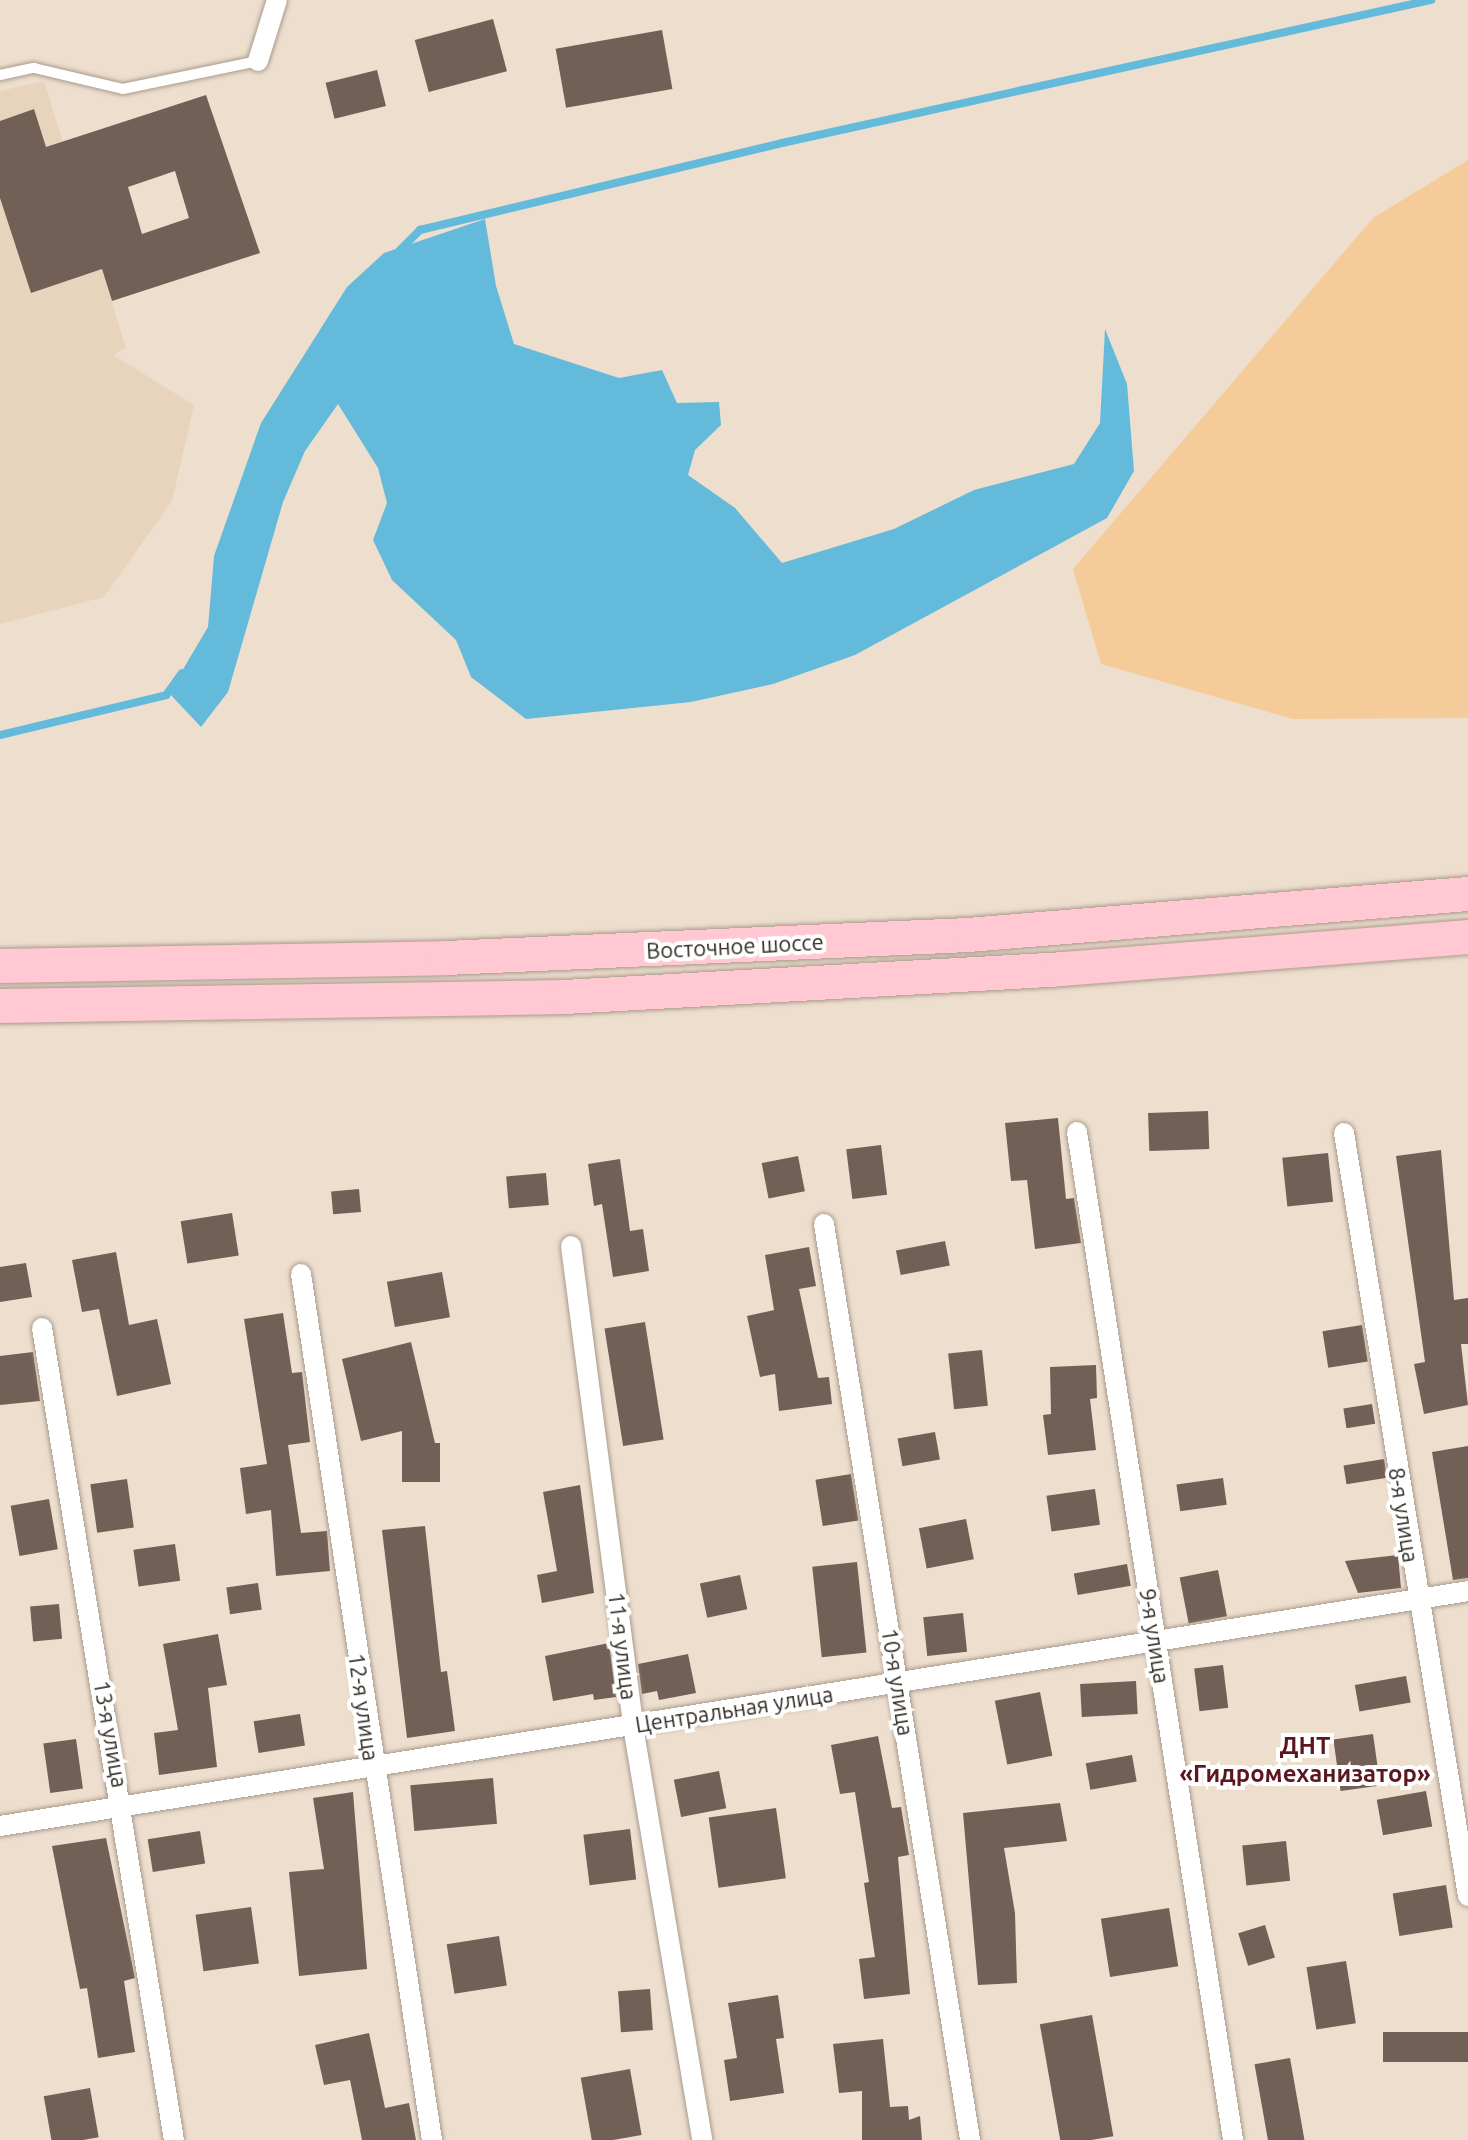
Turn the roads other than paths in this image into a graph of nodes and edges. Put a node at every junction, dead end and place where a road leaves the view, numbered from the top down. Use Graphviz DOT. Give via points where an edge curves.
graph roads {
  1 [pos="277,0"];
  2 [pos="258,61"];
  3 [pos="0,75"];
  4 [pos="1468,894"];
  5 [pos="1468,937"];
  6 [pos="0,966"];
  7 [pos="0,1006"];
  8 [pos="1077,1132"];
  9 [pos="1344,1133"];
  10 [pos="824,1224"];
  11 [pos="571,1246"];
  12 [pos="301,1274"];
  13 [pos="42,1328"];
  14 [pos="1468,1591"];
  15 [pos="1418,1600"];
  16 [pos="1156,1642"];
  17 [pos="898,1683"];
  18 [pos="633,1726"];
  19 [pos="372,1768"];
  20 [pos="123,1806"];
  21 [pos="0,1826"];
  22 [pos="1468,1896"];
  23 [pos="174,2140"];
  24 [pos="432,2140"];
  25 [pos="702,2140"];
  26 [pos="970,2140"];
  27 [pos="1233,2140"];
  1 -- 2 [label="street"];
  2 -- 3 [label="lane" via="123,89 34,68"];
  4 -- 6 [label="highway, Восточное шоссе" via="952,936 446,958"];
  5 -- 7 [label="highway, Восточное шоссе" via="1062,969 565,997"];
  8 -- 16 [label="street, 9-я улица"];
  9 -- 15 [label="street, 8-я улица"];
  10 -- 17 [label="street, 10-я улица"];
  11 -- 18 [label="street, 11-я улица"];
  12 -- 19 [label="street, 12-я улица"];
  13 -- 20 [label="street, 13-я улица"];
  14 -- 15 [label="street, Центральная улица"];
  15 -- 16 [label="street, Центральная улица"];
  15 -- 22 [label="street, 8-я улица"];
  16 -- 17 [label="street, Центральная улица"];
  16 -- 27 [label="street, 9-я улица"];
  17 -- 18 [label="street, Центральная улица"];
  17 -- 26 [label="street, 10-я улица"];
  18 -- 19 [label="street, Центральная улица"];
  18 -- 25 [label="street, 11-я улица"];
  19 -- 20 [label="street, Центральная улица"];
  19 -- 24 [label="street, 12-я улица"];
  20 -- 21 [label="street, Центральная улица"];
  20 -- 23 [label="street, 13-я улица"];
}
